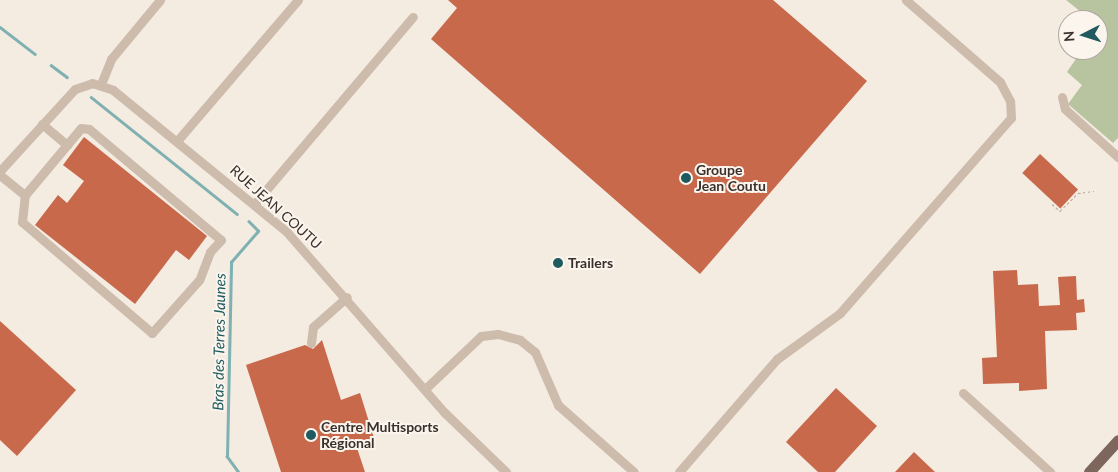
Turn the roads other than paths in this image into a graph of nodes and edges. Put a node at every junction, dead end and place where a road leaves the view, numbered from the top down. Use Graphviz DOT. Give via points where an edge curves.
graph roads {
  1 [pos="160,0"];
  2 [pos="298,0"];
  3 [pos="906,0"];
  4 [pos="413,17"];
  5 [pos="101,84"];
  6 [pos="1062,97"];
  7 [pos="42,124"];
  8 [pos="177,141"];
  9 [pos="67,145"];
  10 [pos="1118,157"];
  11 [pos="0,171"];
  12 [pos="0,175"];
  13 [pos="25,195"];
  14 [pos="255,203"];
  15 [pos="347,297"];
  16 [pos="311,343"];
  17 [pos="425,389"];
  18 [pos="964,393"];
  19 [pos="1118,440"];
  20 [pos="506,472"];
  21 [pos="634,472"];
  22 [pos="679,472"];
  23 [pos="1050,472"];
  24 [pos="1089,472"];
  1 -- 5 [label="street" via="111,59"];
  2 -- 8 [label="street"];
  3 -- 22 [label="street" via="1000,82 1010,101 1011,118 840,313 778,359"];
  4 -- 14 [label="street"];
  5 -- 7 [label="street" via="76,89"];
  5 -- 8 [label="street, RUE JEAN COUTU"];
  6 -- 10 [label="street" via="1065,109"];
  7 -- 9 [label="street"];
  7 -- 11 [label="street"];
  8 -- 14 [label="street, RUE JEAN COUTU"];
  9 -- 13 [label="street"];
  9 -- 13 [label="street" via="81,128 89,129 213,230 221,240 210,252 199,280 152,333 22,222"];
  12 -- 13 [label="street"];
  14 -- 15 [label="street, RUE JEAN COUTU"];
  15 -- 16 [label="street" via="313,327"];
  15 -- 17 [label="street, RUE JEAN COUTU"];
  17 -- 20 [label="street, RUE JEAN COUTU"];
  17 -- 21 [label="street" via="481,336 498,334 520,340 535,352 558,406"];
  18 -- 23 [label="street"];
  19 -- 24 [label="main road"];
}
